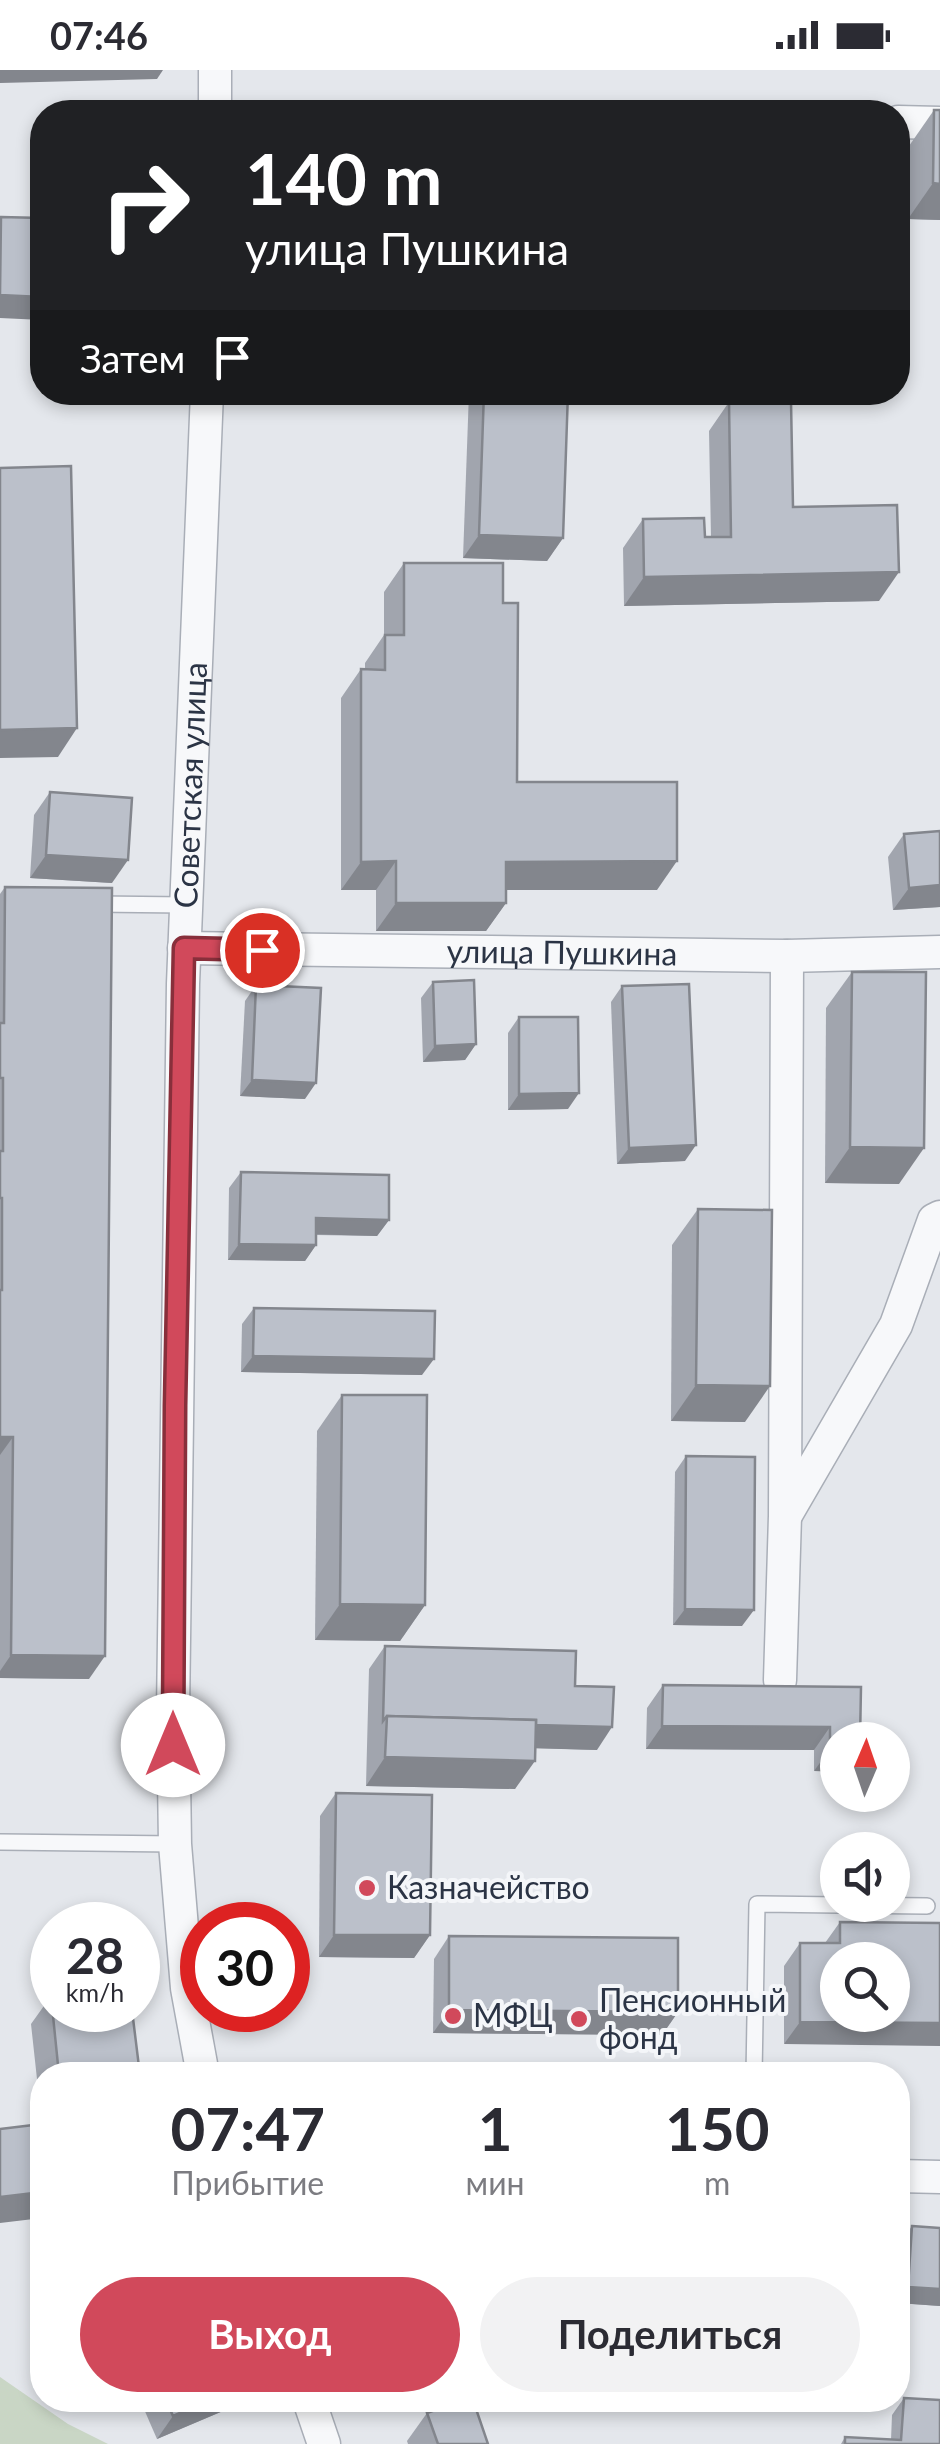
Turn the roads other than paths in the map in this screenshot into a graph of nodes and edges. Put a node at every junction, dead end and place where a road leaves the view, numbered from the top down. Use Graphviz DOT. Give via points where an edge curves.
graph roads {
  1 [pos="215,70"];
  2 [pos="215,100"];
  3 [pos="910,122"];
  4 [pos="940,123"];
  5 [pos="208,405"];
  6 [pos="74,904"];
  7 [pos="186,905"];
  8 [pos="184,948"];
  9 [pos="940,952"];
  10 [pos="787,956"];
  11 [pos="940,1217"];
  12 [pos="785,1516"];
  13 [pos="780,1680"];
  14 [pos="0,1842"];
  15 [pos="174,1844"];
  16 [pos="820,1905"];
  17 [pos="910,1906"];
  18 [pos="927,1906"];
  19 [pos="201,2062"];
  20 [pos="754,2062"];
  21 [pos="910,2176"];
  22 [pos="940,2177"];
  23 [pos="313,2412"];
  24 [pos="324,2444"];
  1 -- 2 [label="street"];
  3 -- 4 [label="street"];
  5 -- 7 [label="street, Советская улица"];
  6 -- 7 [label="lane"];
  7 -- 8 [label="street, Советская улица"];
  8 -- 10 [label="street, улица Пушкина"];
  8 -- 15 [label="street, Советская улица"];
  9 -- 10 [label="street, улица Пушкина"];
  10 -- 12 [label="street"];
  11 -- 12 [label="street" via="896,1324"];
  12 -- 13 [label="street"];
  14 -- 15 [label="lane"];
  15 -- 19 [label="street, Советская улица"];
  16 -- 20 [label="lane" via="756,1904"];
  17 -- 18 [label="lane"];
  21 -- 22 [label="street"];
  23 -- 24 [label="street"];
}
